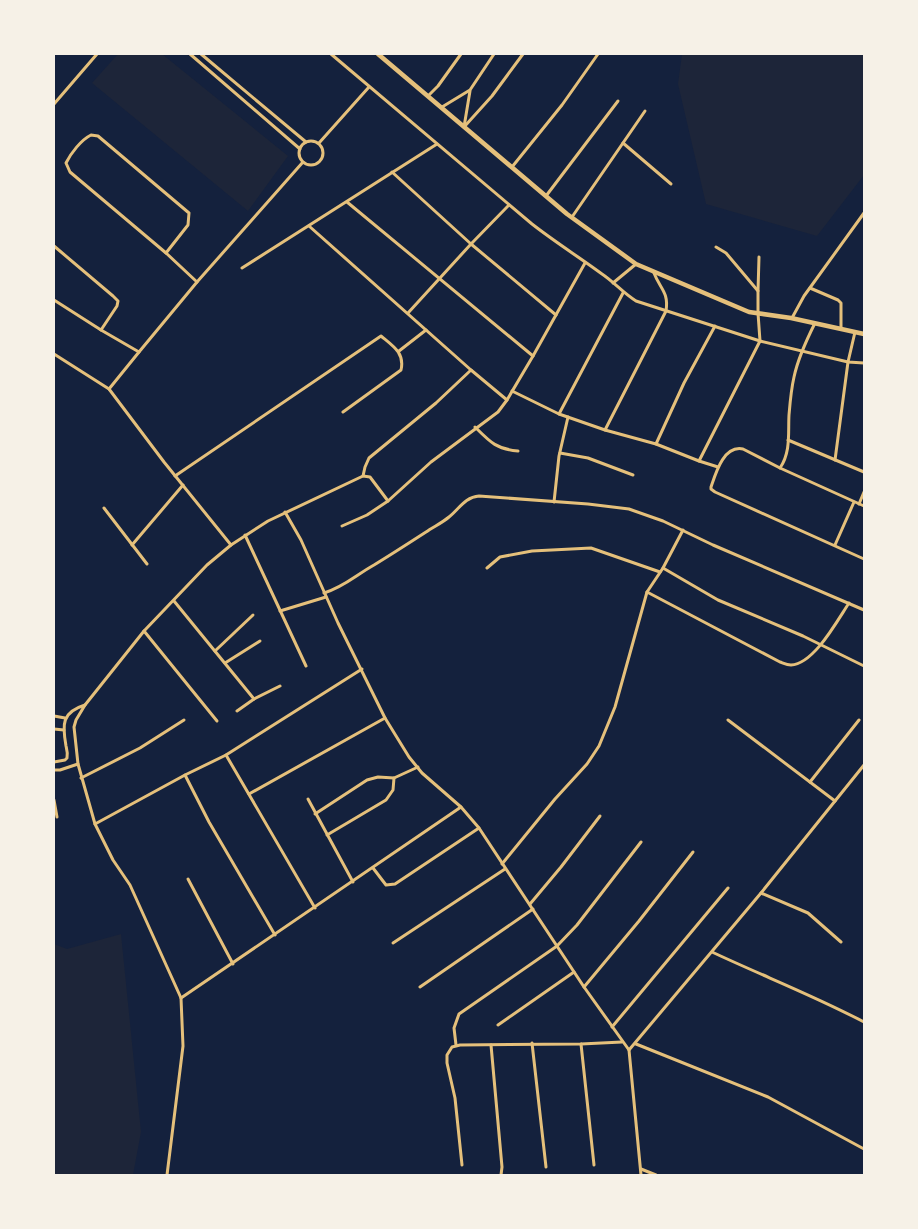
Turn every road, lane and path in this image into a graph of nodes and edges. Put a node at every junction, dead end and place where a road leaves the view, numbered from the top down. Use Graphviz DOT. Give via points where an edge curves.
graph roads {
  1 [pos="97,54"];
  2 [pos="190,54"];
  3 [pos="201,54"];
  4 [pos="331,54"];
  5 [pos="378,54"];
  6 [pos="460,54"];
  7 [pos="494,54"];
  8 [pos="523,54"];
  9 [pos="598,54"];
  10 [pos="370,87"];
  11 [pos="470,90"];
  12 [pos="428,96"];
  13 [pos="618,100"];
  14 [pos="54,104"];
  15 [pos="441,107"];
  16 [pos="646,111"];
  17 [pos="464,127"];
  18 [pos="306,142"];
  19 [pos="319,143"];
  20 [pos="623,143"];
  21 [pos="437,144"];
  22 [pos="300,149"];
  23 [pos="303,162"];
  24 [pos="512,167"];
  25 [pos="392,172"];
  26 [pos="671,184"];
  27 [pos="546,196"];
  28 [pos="347,202"];
  29 [pos="510,205"];
  30 [pos="864,213"];
  31 [pos="572,217"];
  32 [pos="309,226"];
  33 [pos="471,244"];
  34 [pos="54,246"];
  35 [pos="716,247"];
  36 [pos="166,253"];
  37 [pos="759,257"];
  38 [pos="586,263"];
  39 [pos="636,264"];
  40 [pos="242,268"];
  41 [pos="654,273"];
  42 [pos="439,279"];
  43 [pos="197,282"];
  44 [pos="613,282"];
  45 [pos="810,288"];
  46 [pos="758,291"];
  47 [pos="623,293"];
  48 [pos="54,300"];
  49 [pos="666,311"];
  50 [pos="758,313"];
  51 [pos="408,314"];
  52 [pos="556,315"];
  53 [pos="791,318"];
  54 [pos="815,323"];
  55 [pos="714,326"];
  56 [pos="841,329"];
  57 [pos="101,330"];
  58 [pos="426,330"];
  59 [pos="855,332"];
  60 [pos="864,334"];
  61 [pos="760,341"];
  62 [pos="801,350"];
  63 [pos="399,351"];
  64 [pos="139,352"];
  65 [pos="54,354"];
  66 [pos="533,356"];
  67 [pos="848,362"];
  68 [pos="864,363"];
  69 [pos="471,370"];
  70 [pos="109,389"];
  71 [pos="512,391"];
  72 [pos="507,400"];
  73 [pos="343,412"];
  74 [pos="559,414"];
  75 [pos="568,417"];
  76 [pos="475,428"];
  77 [pos="606,430"];
  78 [pos="788,440"];
  79 [pos="656,444"];
  80 [pos="518,451"];
  81 [pos="560,453"];
  82 [pos="835,460"];
  83 [pos="699,461"];
  84 [pos="718,467"];
  85 [pos="780,468"];
  86 [pos="864,472"];
  87 [pos="633,475"];
  88 [pos="175,476"];
  89 [pos="363,476"];
  90 [pos="183,485"];
  91 [pos="864,492"];
  92 [pos="388,501"];
  93 [pos="554,502"];
  94 [pos="854,502"];
  95 [pos="859,504"];
  96 [pos="864,506"];
  97 [pos="104,508"];
  98 [pos="285,512"];
  99 [pos="342,526"];
  100 [pos="683,530"];
  101 [pos="245,535"];
  102 [pos="132,545"];
  103 [pos="231,545"];
  104 [pos="835,545"];
  105 [pos="864,559"];
  106 [pos="147,564"];
  107 [pos="487,568"];
  108 [pos="662,570"];
  109 [pos="647,592"];
  110 [pos="324,593"];
  111 [pos="326,597"];
  112 [pos="174,601"];
  113 [pos="849,603"];
  114 [pos="864,610"];
  115 [pos="280,611"];
  116 [pos="253,615"];
  117 [pos="144,631"];
  118 [pos="260,641"];
  119 [pos="820,646"];
  120 [pos="215,651"];
  121 [pos="225,663"];
  122 [pos="306,666"];
  123 [pos="864,666"];
  124 [pos="362,669"];
  125 [pos="280,686"];
  126 [pos="254,699"];
  127 [pos="85,705"];
  128 [pos="237,710"];
  129 [pos="54,716"];
  130 [pos="65,718"];
  131 [pos="385,718"];
  132 [pos="184,720"];
  133 [pos="728,720"];
  134 [pos="859,720"];
  135 [pos="217,721"];
  136 [pos="54,729"];
  137 [pos="64,730"];
  138 [pos="226,755"];
  139 [pos="54,762"];
  140 [pos="78,764"];
  141 [pos="864,765"];
  142 [pos="418,768"];
  143 [pos="54,770"];
  144 [pos="185,775"];
  145 [pos="81,778"];
  146 [pos="394,778"];
  147 [pos="810,782"];
  148 [pos="249,794"];
  149 [pos="308,799"];
  150 [pos="54,800"];
  151 [pos="835,801"];
  152 [pos="460,807"];
  153 [pos="316,814"];
  154 [pos="600,816"];
  155 [pos="58,817"];
  156 [pos="96,824"];
  157 [pos="479,828"];
  158 [pos="327,835"];
  159 [pos="640,842"];
  160 [pos="693,852"];
  161 [pos="502,864"];
  162 [pos="373,868"];
  163 [pos="505,869"];
  164 [pos="188,879"];
  165 [pos="353,882"];
  166 [pos="728,888"];
  167 [pos="761,892"];
  168 [pos="530,904"];
  169 [pos="314,908"];
  170 [pos="533,909"];
  171 [pos="275,935"];
  172 [pos="841,942"];
  173 [pos="393,943"];
  174 [pos="557,946"];
  175 [pos="712,952"];
  176 [pos="233,964"];
  177 [pos="574,972"];
  178 [pos="420,987"];
  179 [pos="584,987"];
  180 [pos="181,998"];
  181 [pos="864,1022"];
  182 [pos="498,1026"];
  183 [pos="612,1027"];
  184 [pos="623,1042"];
  185 [pos="532,1044"];
  186 [pos="581,1044"];
  187 [pos="636,1044"];
  188 [pos="491,1045"];
  189 [pos="456,1046"];
  190 [pos="629,1050"];
  191 [pos="864,1149"];
  192 [pos="462,1165"];
  193 [pos="594,1165"];
  194 [pos="546,1167"];
  195 [pos="641,1169"];
  196 [pos="167,1175"];
  197 [pos="501,1175"];
  198 [pos="642,1175"];
  199 [pos="656,1175"];
  1 -- 14 [label="street"];
  2 -- 22 [label="street"];
  3 -- 18 [label="street"];
  4 -- 10 [label="street"];
  5 -- 12 [label="main road"];
  6 -- 12 [label="street"];
  7 -- 11 [label="street"];
  8 -- 17 [label="street"];
  9 -- 24 [label="street"];
  10 -- 19 [label="street"];
  10 -- 21 [label="street"];
  11 -- 15 [label="street"];
  11 -- 17 [label="street"];
  12 -- 15 [label="main road"];
  13 -- 27 [label="street"];
  15 -- 17 [label="main road"];
  16 -- 20 [label="street"];
  17 -- 24 [label="main road"];
  18 -- 19 [label="street"];
  18 -- 22 [label="street"];
  19 -- 23 [label="street" via="324,155 321,161 316,165"];
  20 -- 26 [label="street"];
  20 -- 31 [label="street"];
  21 -- 25 [label="street"];
  21 -- 29 [label="street"];
  22 -- 23 [label="street"];
  23 -- 43 [label="street"];
  24 -- 27 [label="main road"];
  25 -- 28 [label="street"];
  25 -- 33 [label="street"];
  27 -- 31 [label="main road"];
  28 -- 32 [label="street"];
  28 -- 42 [label="street"];
  29 -- 33 [label="street"];
  29 -- 38 [label="street" via="562,248"];
  30 -- 45 [label="street"];
  31 -- 39 [label="main road"];
  32 -- 40 [label="street"];
  32 -- 51 [label="street"];
  33 -- 42 [label="street"];
  33 -- 52 [label="street"];
  34 -- 57 [label="street" via="118,301 118,306"];
  35 -- 46 [label="street"];
  36 -- 36 [label="street" via="70,172 66,163 68,157 86,138 98,136 189,213 188,225"];
  36 -- 43 [label="street"];
  37 -- 46 [label="street"];
  38 -- 44 [label="street"];
  38 -- 52 [label="street"];
  39 -- 41 [label="main road"];
  39 -- 44 [label="street"];
  41 -- 49 [label="street" via="666,295"];
  41 -- 50 [label="main road"];
  42 -- 51 [label="street"];
  42 -- 66 [label="street"];
  43 -- 64 [label="street"];
  44 -- 47 [label="street"];
  45 -- 53 [label="street"];
  45 -- 56 [label="street" via="841,303"];
  46 -- 50 [label="street"];
  47 -- 49 [label="street"];
  47 -- 74 [label="street"];
  48 -- 57 [label="street"];
  49 -- 55 [label="street"];
  49 -- 77 [label="street"];
  50 -- 53 [label="main road"];
  50 -- 61 [label="street"];
  51 -- 58 [label="street"];
  52 -- 66 [label="street"];
  53 -- 54 [label="main road"];
  54 -- 56 [label="main road"];
  54 -- 62 [label="street"];
  55 -- 61 [label="street"];
  55 -- 79 [label="street"];
  56 -- 59 [label="main road"];
  57 -- 64 [label="street"];
  58 -- 63 [label="street"];
  58 -- 69 [label="street"];
  59 -- 60 [label="main road"];
  59 -- 67 [label="street"];
  61 -- 62 [label="street"];
  61 -- 83 [label="street"];
  62 -- 67 [label="street"];
  62 -- 78 [label="street" via="789,410"];
  63 -- 73 [label="street" via="403,362 401,370"];
  63 -- 88 [label="street" via="381,336"];
  64 -- 70 [label="street"];
  65 -- 70 [label="street"];
  66 -- 71 [label="street"];
  67 -- 68 [label="street"];
  67 -- 82 [label="street"];
  69 -- 72 [label="street"];
  69 -- 89 [label="street" via="370,458"];
  70 -- 88 [label="street"];
  71 -- 72 [label="street"];
  71 -- 74 [label="street"];
  72 -- 76 [label="street" via="498,412"];
  74 -- 75 [label="street"];
  75 -- 77 [label="street"];
  75 -- 81 [label="street"];
  76 -- 80 [label="street" via="492,444 504,450"];
  76 -- 92 [label="street"];
  77 -- 79 [label="street"];
  78 -- 82 [label="street"];
  78 -- 85 [label="street"];
  79 -- 83 [label="street"];
  81 -- 87 [label="street" via="588,458"];
  81 -- 93 [label="street"];
  82 -- 86 [label="street"];
  83 -- 84 [label="street"];
  84 -- 85 [label="street" via="730,450 738,448"];
  84 -- 104 [label="street" via="711,489"];
  85 -- 94 [label="street"];
  88 -- 90 [label="street"];
  89 -- 92 [label="street" via="370,477"];
  89 -- 98 [label="street"];
  90 -- 102 [label="street"];
  90 -- 103 [label="street"];
  91 -- 95 [label="street"];
  92 -- 99 [label="street"];
  93 -- 100 [label="street" via="629,509"];
  93 -- 110 [label="street" via="473,496 449,518 407,546 346,584"];
  94 -- 95 [label="street"];
  94 -- 104 [label="street"];
  95 -- 96 [label="street"];
  97 -- 102 [label="street"];
  98 -- 101 [label="street"];
  98 -- 110 [label="street"];
  100 -- 108 [label="street"];
  100 -- 113 [label="street"];
  101 -- 103 [label="street"];
  101 -- 115 [label="street"];
  102 -- 106 [label="street"];
  103 -- 112 [label="street" via="193,578"];
  104 -- 105 [label="street"];
  107 -- 108 [label="street" via="500,557 532,551 591,548"];
  108 -- 109 [label="street"];
  108 -- 119 [label="street" via="718,600"];
  109 -- 119 [label="street" via="780,662 792,665 802,662"];
  109 -- 161 [label="street" via="615,707 599,746"];
  110 -- 111 [label="street"];
  111 -- 115 [label="street"];
  111 -- 124 [label="street"];
  112 -- 117 [label="street"];
  112 -- 120 [label="street"];
  113 -- 114 [label="street"];
  113 -- 119 [label="street"];
  115 -- 122 [label="street"];
  116 -- 120 [label="street"];
  117 -- 127 [label="street"];
  117 -- 135 [label="street"];
  118 -- 121 [label="street"];
  119 -- 123 [label="street"];
  120 -- 121 [label="street"];
  121 -- 126 [label="street"];
  124 -- 131 [label="street"];
  124 -- 138 [label="street"];
  125 -- 126 [label="street"];
  126 -- 128 [label="street"];
  127 -- 130 [label="street"];
  127 -- 140 [label="street" via="74,727"];
  129 -- 130 [label="street"];
  130 -- 137 [label="street"];
  131 -- 142 [label="street"];
  131 -- 148 [label="street"];
  132 -- 145 [label="street" via="140,748"];
  133 -- 147 [label="street"];
  134 -- 147 [label="street"];
  136 -- 137 [label="street"];
  137 -- 139 [label="street" via="67,758"];
  138 -- 144 [label="street"];
  138 -- 148 [label="street"];
  140 -- 143 [label="street"];
  140 -- 145 [label="street"];
  141 -- 151 [label="street"];
  142 -- 146 [label="street"];
  142 -- 152 [label="street"];
  144 -- 156 [label="street"];
  144 -- 171 [label="street"];
  145 -- 156 [label="street"];
  146 -- 153 [label="street" via="378,776 367,780"];
  146 -- 158 [label="street" via="393,790 386,800"];
  147 -- 151 [label="street"];
  148 -- 169 [label="street"];
  149 -- 153 [label="street"];
  150 -- 155 [label="street"];
  151 -- 167 [label="street"];
  152 -- 157 [label="street"];
  152 -- 162 [label="street"];
  153 -- 158 [label="street"];
  154 -- 168 [label="street"];
  156 -- 180 [label="street" via="113,860 130,885"];
  157 -- 161 [label="street"];
  157 -- 162 [label="street" via="395,884 386,884"];
  158 -- 165 [label="street"];
  159 -- 174 [label="street" via="577,925"];
  160 -- 179 [label="street"];
  161 -- 163 [label="street"];
  162 -- 165 [label="street"];
  163 -- 168 [label="street"];
  163 -- 173 [label="street"];
  164 -- 176 [label="street"];
  165 -- 169 [label="street"];
  166 -- 183 [label="street"];
  167 -- 172 [label="street" via="808,913"];
  167 -- 175 [label="street"];
  168 -- 170 [label="street"];
  169 -- 171 [label="street"];
  170 -- 174 [label="street"];
  170 -- 178 [label="street"];
  171 -- 176 [label="street"];
  174 -- 177 [label="street"];
  174 -- 189 [label="street" via="459,1014 454,1028"];
  175 -- 181 [label="street"];
  175 -- 187 [label="street"];
  176 -- 180 [label="street"];
  177 -- 179 [label="street"];
  177 -- 182 [label="street"];
  179 -- 183 [label="street"];
  180 -- 196 [label="street" via="183,1046"];
  183 -- 184 [label="street"];
  184 -- 186 [label="street"];
  184 -- 190 [label="street"];
  185 -- 186 [label="street"];
  185 -- 188 [label="street"];
  185 -- 194 [label="street"];
  186 -- 193 [label="street"];
  187 -- 190 [label="street"];
  187 -- 191 [label="street" via="768,1097"];
  188 -- 189 [label="street"];
  188 -- 197 [label="street"];
  189 -- 192 [label="street" via="449,1050 447,1064 455,1098"];
  190 -- 195 [label="street"];
  195 -- 198 [label="street"];
  195 -- 199 [label="street"];
}
